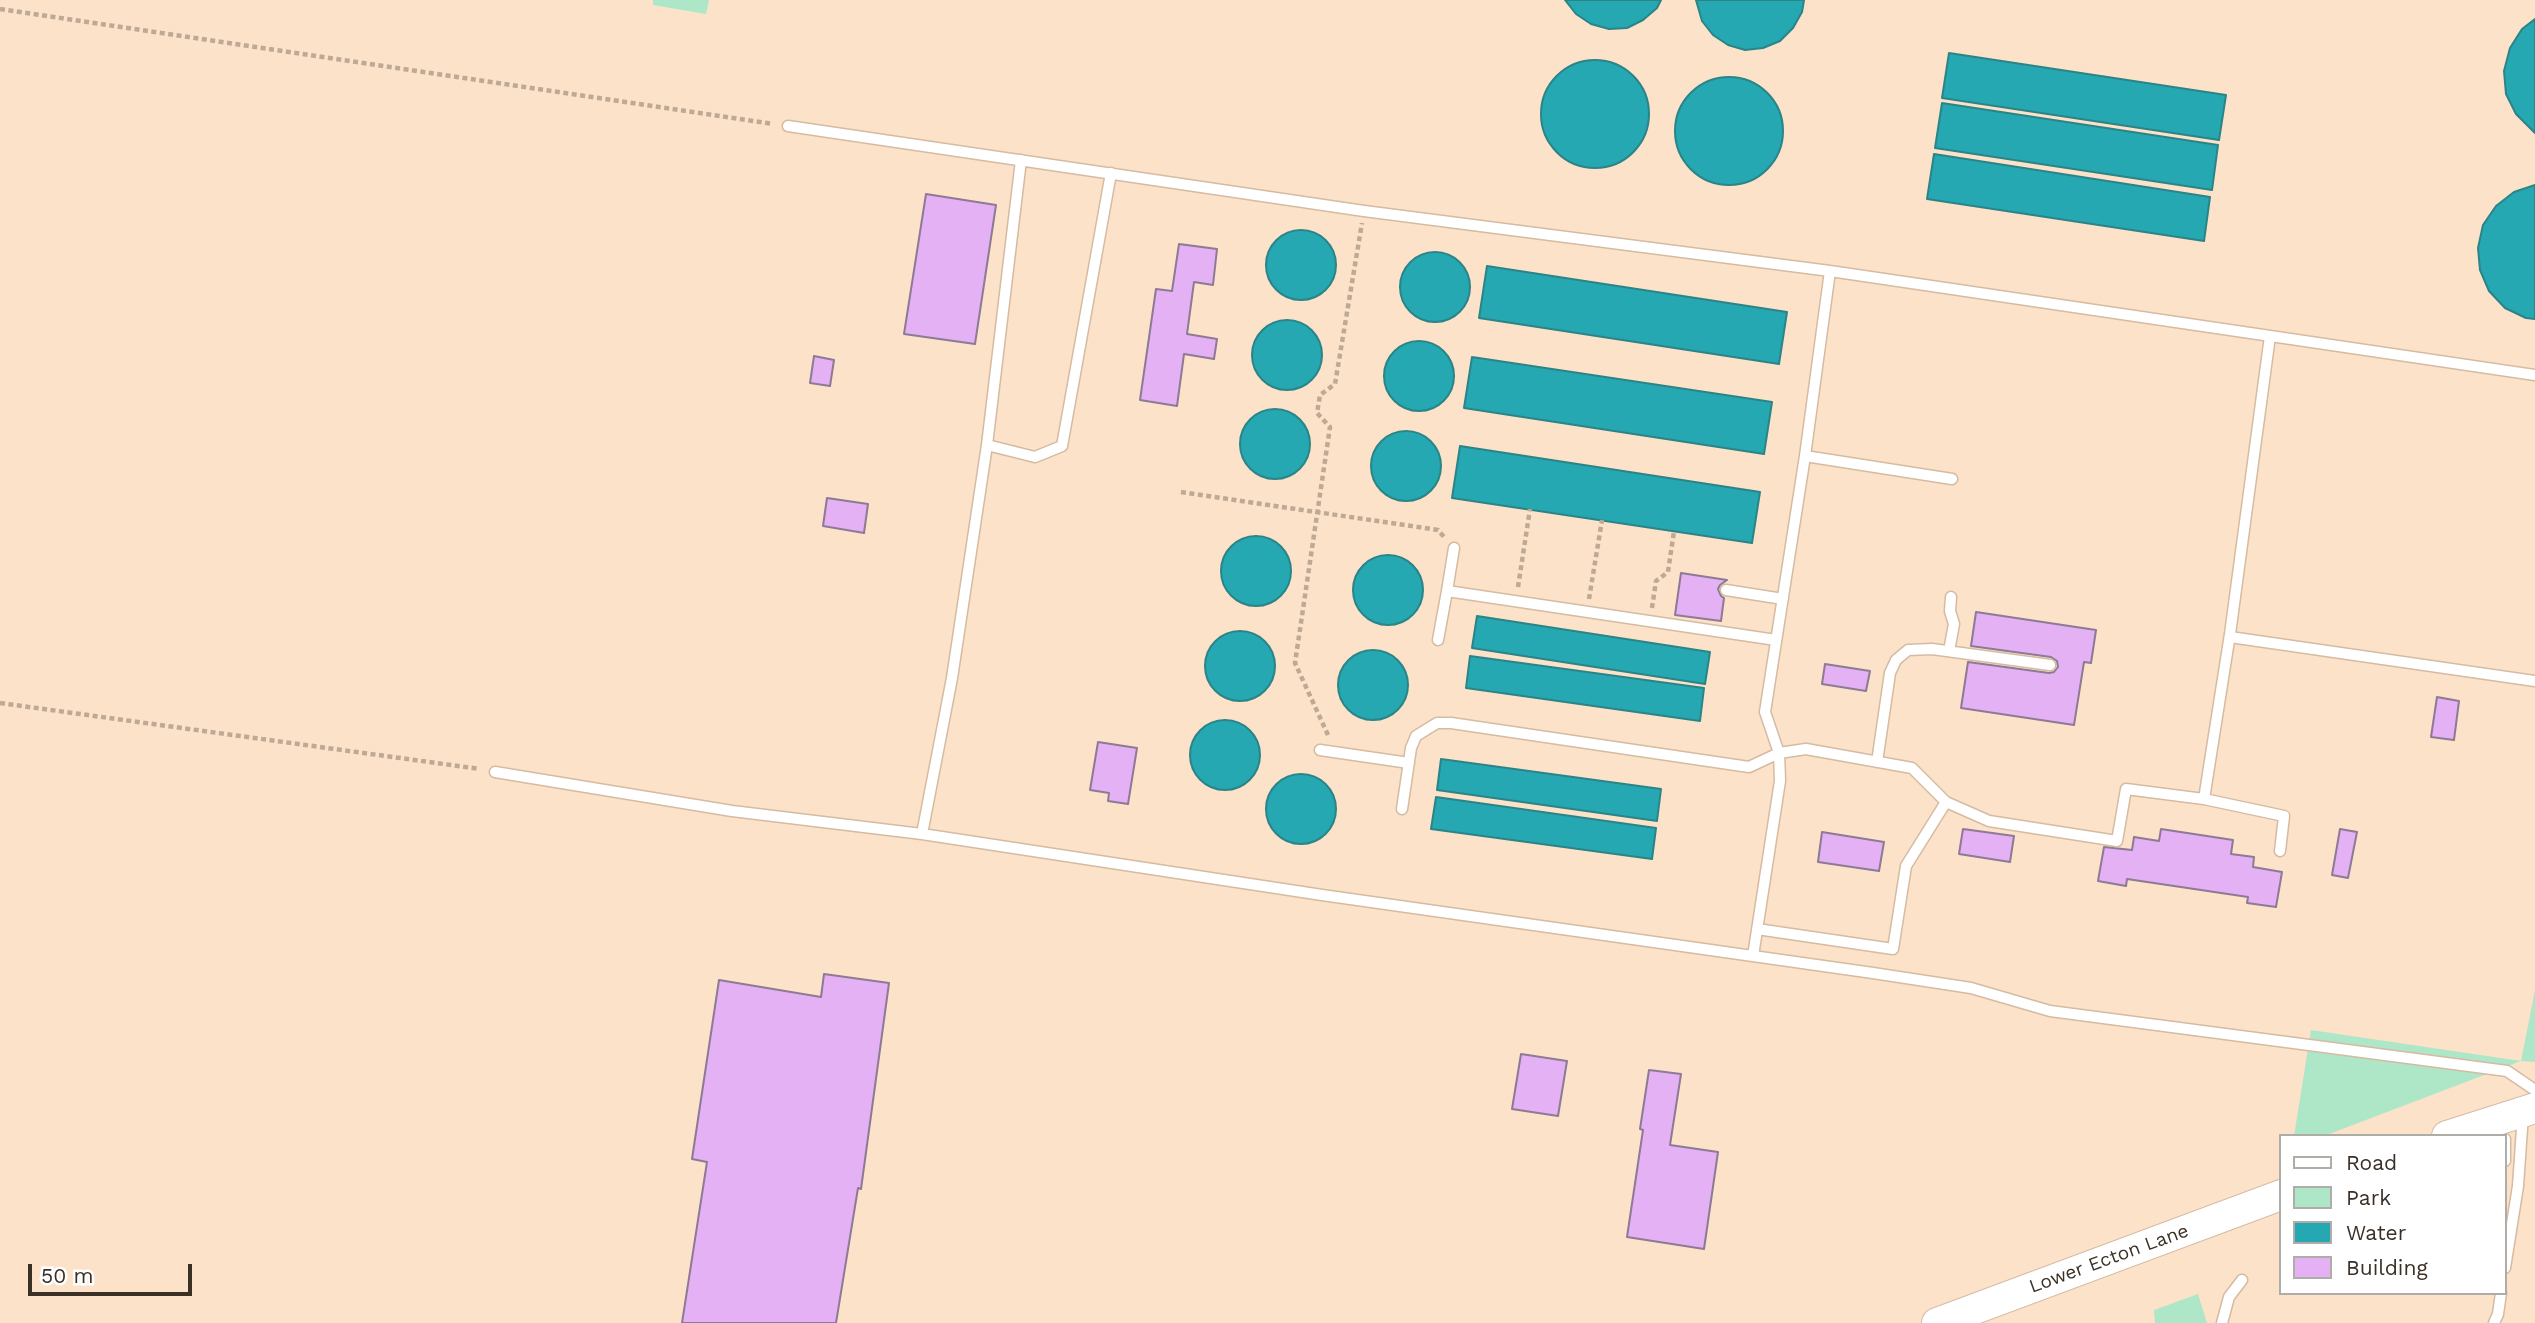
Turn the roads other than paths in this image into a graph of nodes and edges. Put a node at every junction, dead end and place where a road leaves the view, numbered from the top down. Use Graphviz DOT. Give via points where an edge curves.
graph roads {
  1 [pos="788,126"];
  2 [pos="1021,160"];
  3 [pos="1111,173"];
  4 [pos="1830,271"];
  5 [pos="2270,336"];
  6 [pos="2535,375"];
  7 [pos="987,445"];
  8 [pos="1805,456"];
  9 [pos="1952,479"];
  10 [pos="1454,548"];
  11 [pos="1726,590"];
  12 [pos="1447,591"];
  13 [pos="1951,597"];
  14 [pos="1783,599"];
  15 [pos="2230,636"];
  16 [pos="1438,640"];
  17 [pos="1776,640"];
  18 [pos="1949,651"];
  19 [pos="2050,666"];
  20 [pos="2535,681"];
  21 [pos="1320,750"];
  22 [pos="1779,753"];
  23 [pos="1877,762"];
  24 [pos="1409,763"];
  25 [pos="495,772"];
  26 [pos="2204,799"];
  27 [pos="1946,802"];
  28 [pos="1402,809"];
  29 [pos="922,834"];
  30 [pos="2280,851"];
  31 [pos="1757,929"];
  32 [pos="1753,956"];
  33 [pos="2517,1117"];
  34 [pos="2454,1134"];
  35 [pos="2507,1154"];
  36 [pos="2280,1195"];
  37 [pos="2507,1255"];
  38 [pos="2242,1280"];
  39 [pos="2501,1295"];
  40 [pos="1937,1323"];
  41 [pos="2222,1323"];
  42 [pos="2494,1323"];
  1 -- 2 [label="lane"];
  2 -- 3 [label="lane"];
  2 -- 7 [label="lane"];
  3 -- 4 [label="lane"];
  3 -- 7 [label="lane" via="1062,446 1035,457"];
  4 -- 5 [label="lane"];
  4 -- 8 [label="lane"];
  5 -- 6 [label="lane"];
  5 -- 15 [label="lane"];
  7 -- 29 [label="lane"];
  8 -- 9 [label="lane"];
  8 -- 14 [label="lane"];
  10 -- 12 [label="lane"];
  11 -- 14 [label="lane"];
  12 -- 16 [label="lane"];
  12 -- 17 [label="lane"];
  13 -- 18 [label="lane" via="1954,624"];
  14 -- 17 [label="lane"];
  15 -- 20 [label="lane"];
  15 -- 26 [label="lane"];
  17 -- 22 [label="lane" via="1766,712"];
  18 -- 19 [label="lane"];
  18 -- 23 [label="lane" via="1908,649 1896,660 1890,673"];
  21 -- 24 [label="lane"];
  22 -- 23 [label="lane" via="1806,749"];
  22 -- 24 [label="lane" via="1749,767 1437,723 1416,736"];
  22 -- 31 [label="lane" via="1780,781"];
  23 -- 27 [label="lane" via="1912,768"];
  24 -- 28 [label="lane"];
  25 -- 29 [label="lane" via="732,811"];
  26 -- 27 [label="lane" via="2126,789 2118,841 1989,821"];
  26 -- 30 [label="lane" via="2284,816"];
  27 -- 31 [label="lane" via="1906,866 1893,949"];
  29 -- 32 [label="lane"];
  31 -- 32 [label="lane"];
  32 -- 33 [label="lane" via="1971,988 2050,1012 2507,1072"];
  33 -- 34 [label="street"];
  33 -- 35 [label="lane"];
  33 -- 37 [label="lane" via="2518,1186"];
  36 -- 40 [label="street, Lower Ecton Lane"];
  38 -- 41 [label="lane" via="2229,1297"];
  39 -- 42 [label="lane"];
}
